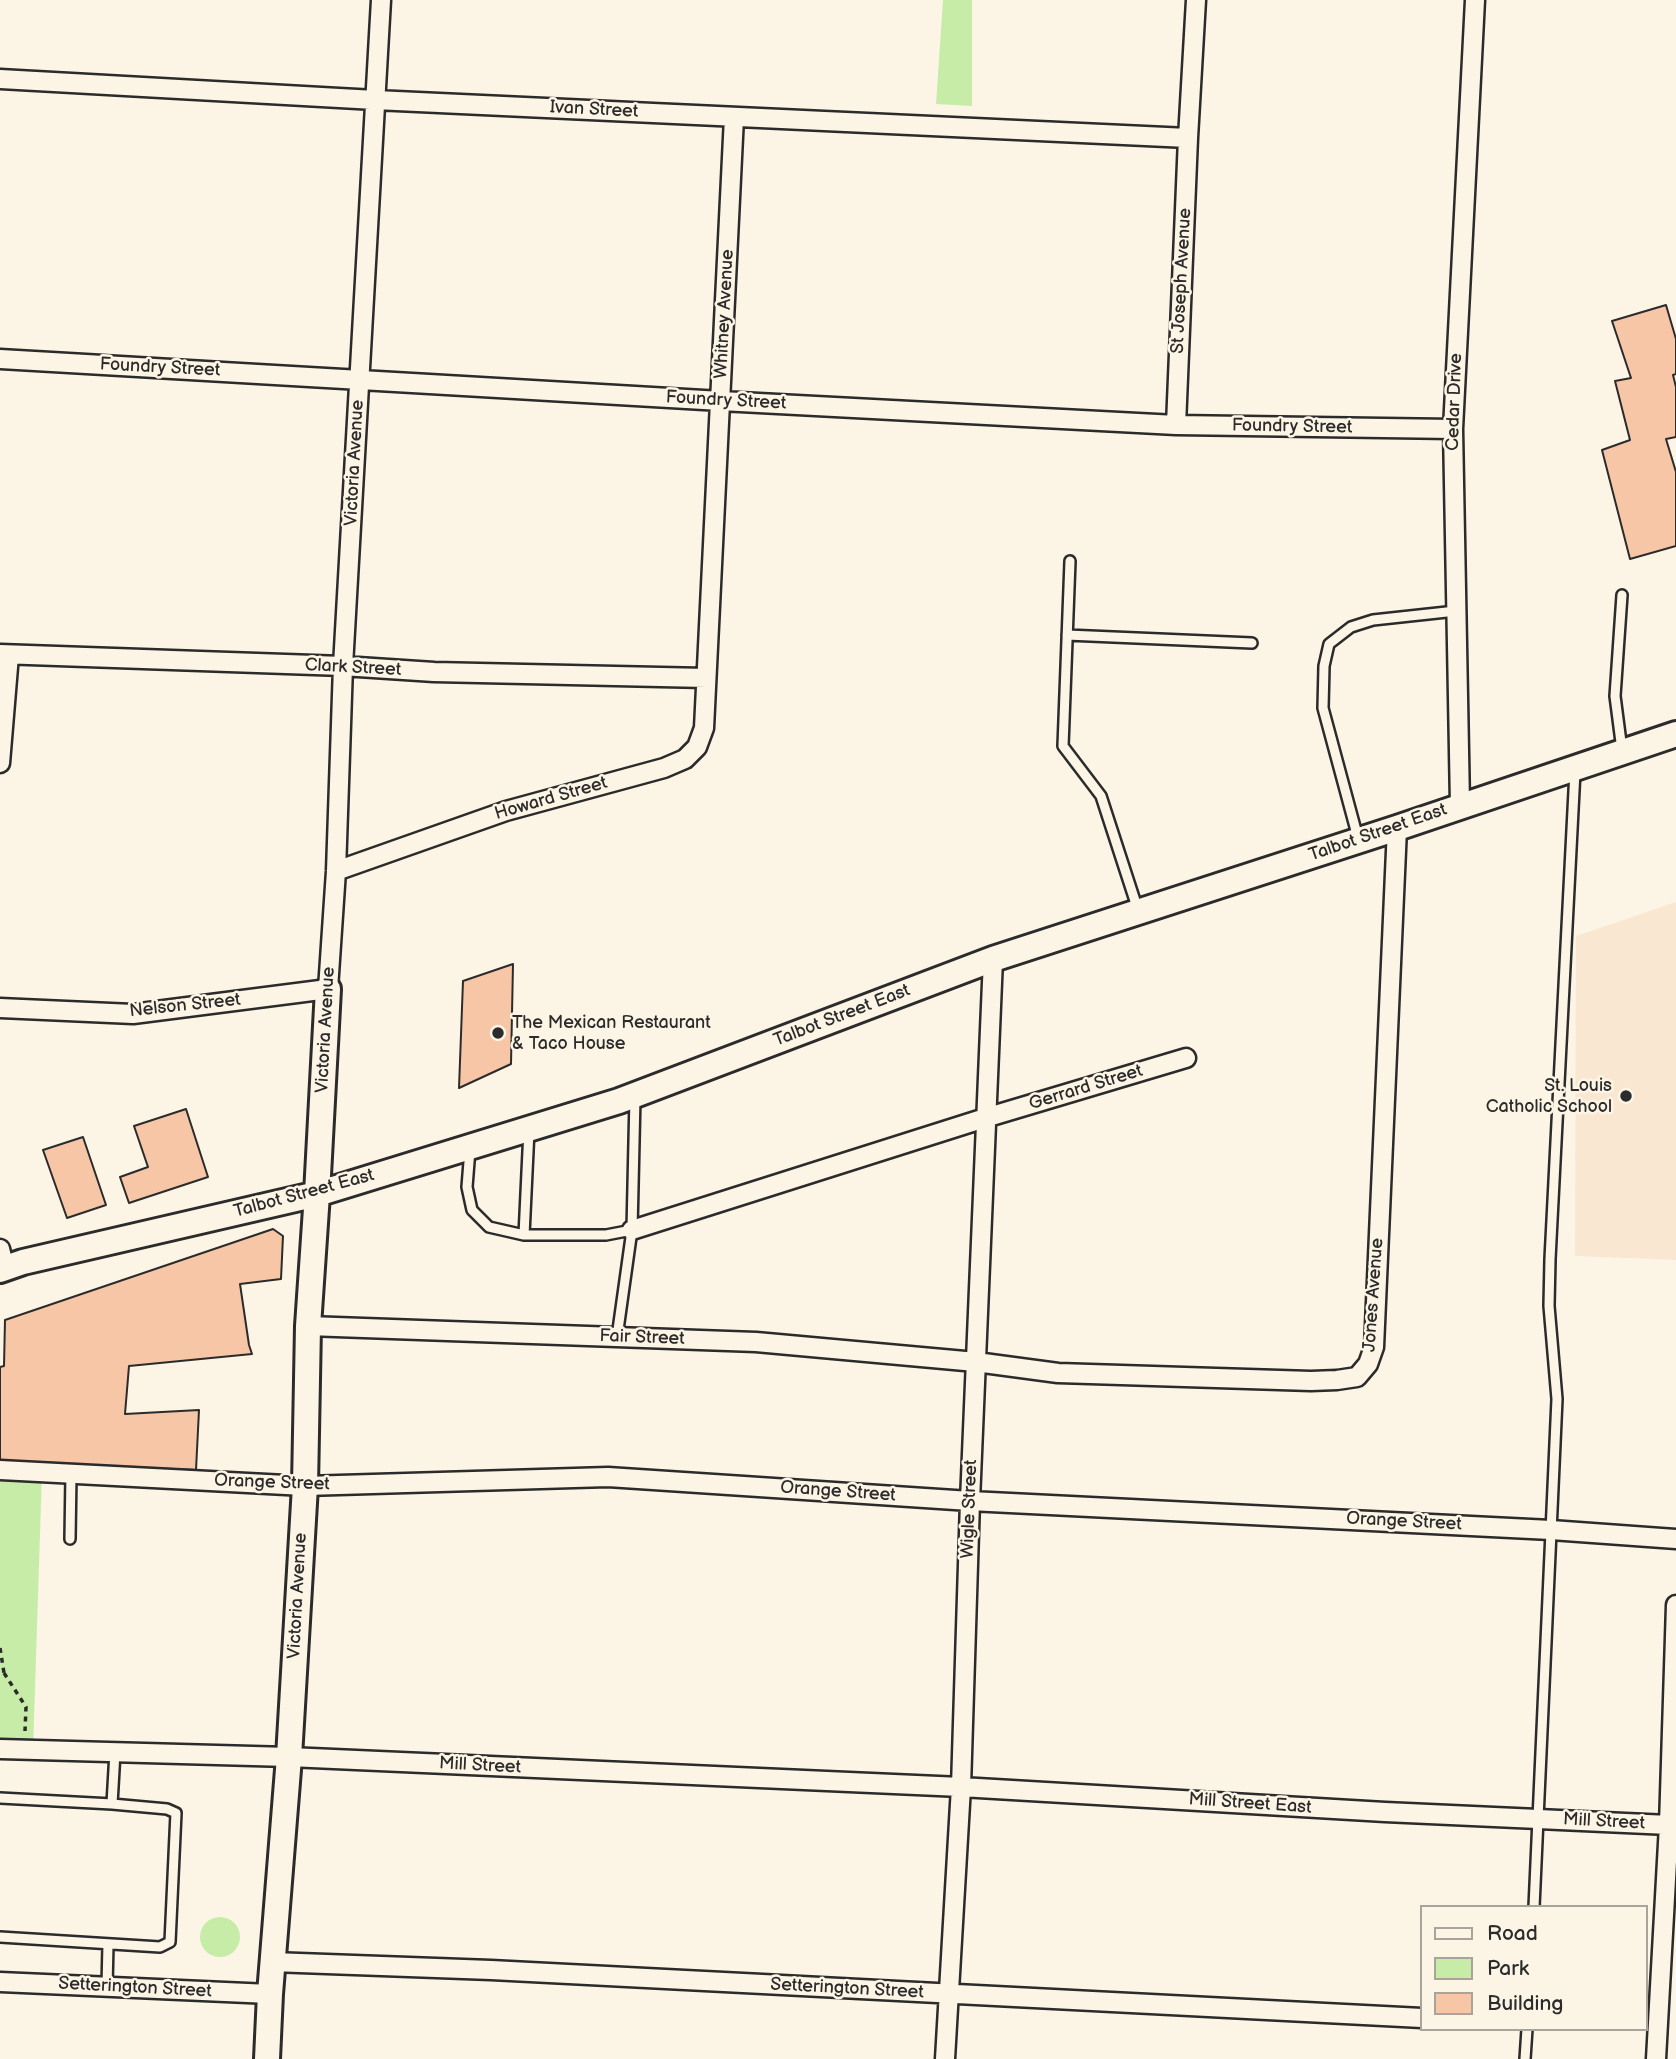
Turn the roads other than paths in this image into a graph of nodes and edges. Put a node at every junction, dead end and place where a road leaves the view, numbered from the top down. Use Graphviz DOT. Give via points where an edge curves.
graph roads {
  1 [pos="381,0"];
  2 [pos="1196,0"];
  3 [pos="1475,0"];
  4 [pos="0,79"];
  5 [pos="375,100"];
  6 [pos="734,117"];
  7 [pos="1188,138"];
  8 [pos="0,359"];
  9 [pos="359,380"];
  10 [pos="721,401"];
  11 [pos="1176,425"];
  12 [pos="1453,429"];
  13 [pos="1070,561"];
  14 [pos="1622,595"];
  15 [pos="1456,611"];
  16 [pos="1067,635"];
  17 [pos="1252,643"];
  18 [pos="5,654"];
  19 [pos="343,666"];
  20 [pos="706,678"];
  21 [pos="1676,734"];
  22 [pos="1622,752"];
  23 [pos="0,763"];
  24 [pos="1575,769"];
  25 [pos="1460,805"];
  26 [pos="1397,828"];
  27 [pos="1359,840"];
  28 [pos="336,871"];
  29 [pos="1138,911"];
  30 [pos="993,958"];
  31 [pos="328,989"];
  32 [pos="0,1008"];
  33 [pos="1186,1058"];
  34 [pos="635,1095"];
  35 [pos="985,1118"];
  36 [pos="529,1129"];
  37 [pos="470,1147"];
  38 [pos="317,1194"];
  39 [pos="632,1230"];
  40 [pos="524,1235"];
  41 [pos="2,1263"];
  42 [pos="307,1326"];
  43 [pos="617,1337"];
  44 [pos="976,1362"];
  45 [pos="0,1470"];
  46 [pos="71,1474"];
  47 [pos="304,1486"];
  48 [pos="970,1501"];
  49 [pos="1551,1530"];
  50 [pos="70,1539"];
  51 [pos="1676,1539"];
  52 [pos="1676,1605"];
  53 [pos="1676,1619"];
  54 [pos="0,1749"];
  55 [pos="115,1752"];
  56 [pos="289,1758"];
  57 [pos="961,1787"];
  58 [pos="0,1798"];
  59 [pos="112,1804"];
  60 [pos="1539,1818"];
  61 [pos="1669,1825"];
  62 [pos="1672,1859"];
  63 [pos="1534,1905"];
  64 [pos="0,1937"];
  65 [pos="108,1944"];
  66 [pos="272,1962"];
  67 [pos="0,1982"];
  68 [pos="107,1987"];
  69 [pos="270,1994"];
  70 [pos="948,1995"];
  71 [pos="1420,2018"];
  72 [pos="1652,2027"];
  73 [pos="1527,2031"];
  74 [pos="267,2059"];
  75 [pos="945,2059"];
  76 [pos="1525,2059"];
  77 [pos="1656,2059"];
  1 -- 5 [label="street, Victoria Avenue"];
  2 -- 7 [label="street, St Joseph Avenue"];
  3 -- 12 [label="street, Cedar Drive"];
  4 -- 5 [label="street, Ivan Street"];
  5 -- 6 [label="street, Ivan Street"];
  5 -- 9 [label="street, Victoria Avenue"];
  6 -- 7 [label="street, Ivan Street"];
  6 -- 10 [label="street, Whitney Avenue"];
  7 -- 11 [label="street, St Joseph Avenue"];
  8 -- 9 [label="street, Foundry Street"];
  9 -- 10 [label="street, Foundry Street"];
  9 -- 19 [label="street, Victoria Avenue"];
  10 -- 11 [label="street, Foundry Street"];
  10 -- 20 [label="street, Whitney Avenue"];
  11 -- 12 [label="street, Foundry Street"];
  12 -- 15 [label="street, Cedar Drive"];
  13 -- 16 [label="lane"];
  14 -- 22 [label="lane" via="1615,696"];
  15 -- 25 [label="street, Cedar Drive"];
  15 -- 27 [label="lane" via="1373,620 1351,627 1329,644 1322,708"];
  16 -- 17 [label="lane"];
  16 -- 29 [label="lane" via="1063,746 1101,796"];
  18 -- 19 [label="street, Clark Street"];
  18 -- 23 [label="street"];
  19 -- 20 [label="street, Clark Street"];
  19 -- 28 [label="street, Victoria Avenue"];
  20 -- 28 [label="street, Howard Street" via="704,728 697,747 685,759 506,811"];
  21 -- 22 [label="main road, Talbot Street East"];
  22 -- 24 [label="main road, Talbot Street East"];
  24 -- 25 [label="main road, Talbot Street East"];
  24 -- 49 [label="lane" via="1550,1259 1557,1399"];
  25 -- 26 [label="main road, Talbot Street East"];
  26 -- 27 [label="main road, Talbot Street East"];
  26 -- 44 [label="street, Jones Avenue" via="1374,1347 1368,1364 1357,1377 1311,1381 1058,1373"];
  27 -- 29 [label="main road, Talbot Street East"];
  28 -- 31 [label="street, Victoria Avenue"];
  29 -- 30 [label="main road, Talbot Street East"];
  30 -- 34 [label="main road, Talbot Street East"];
  30 -- 35 [label="street, Wigle Street"];
  31 -- 32 [label="street, Nelson Street" via="133,1014"];
  31 -- 38 [label="main road, Victoria Avenue"];
  33 -- 35 [label="street, Gerrard Street"];
  34 -- 36 [label="main road, Talbot Street East"];
  34 -- 39 [label="lane"];
  35 -- 39 [label="street, Gerrard Street"];
  35 -- 44 [label="street, Wigle Street"];
  36 -- 37 [label="main road, Talbot Street East"];
  36 -- 40 [label="lane"];
  37 -- 38 [label="main road, Talbot Street East"];
  37 -- 40 [label="lane" via="467,1186 472,1210 489,1227"];
  38 -- 41 [label="main road, Talbot Street East" via="23,1262"];
  38 -- 42 [label="main road, Victoria Avenue"];
  39 -- 40 [label="lane" via="607,1235"];
  39 -- 43 [label="lane"];
  42 -- 43 [label="street, Fair Street"];
  42 -- 47 [label="main road, Victoria Avenue"];
  43 -- 44 [label="street, Fair Street" via="757,1342"];
  44 -- 48 [label="street, Wigle Street"];
  45 -- 46 [label="street, Orange Street"];
  46 -- 47 [label="street, Orange Street"];
  46 -- 50 [label="lane"];
  47 -- 48 [label="street, Orange Street" via="608,1477"];
  47 -- 56 [label="main road, Victoria Avenue"];
  48 -- 49 [label="street, Orange Street"];
  48 -- 57 [label="street, Wigle Street"];
  49 -- 51 [label="street, Orange Street"];
  49 -- 60 [label="lane"];
  52 -- 53 [label="street"];
  53 -- 61 [label="street"];
  54 -- 55 [label="street, Mill Street"];
  55 -- 56 [label="street, Mill Street"];
  55 -- 59 [label="lane"];
  56 -- 57 [label="street, Mill Street"];
  56 -- 66 [label="main road, Victoria Avenue"];
  57 -- 60 [label="street, Mill Street East"];
  57 -- 70 [label="street, Wigle Street"];
  58 -- 59 [label="lane"];
  59 -- 65 [label="lane" via="176,1813 170,1942 160,1947"];
  60 -- 61 [label="street, Mill Street"];
  60 -- 63 [label="lane"];
  61 -- 62 [label="street"];
  62 -- 72 [label="street"];
  64 -- 65 [label="lane"];
  65 -- 68 [label="lane"];
  66 -- 69 [label="main road, Victoria Avenue"];
  66 -- 70 [label="street, Setterington Street"];
  67 -- 68 [label="street, Setterington Street"];
  68 -- 69 [label="street, Setterington Street"];
  69 -- 74 [label="main road, Victoria Avenue"];
  70 -- 71 [label="street, Setterington Street"];
  70 -- 75 [label="street, Wigle Street"];
  72 -- 77 [label="street"];
  73 -- 76 [label="lane"];
}
